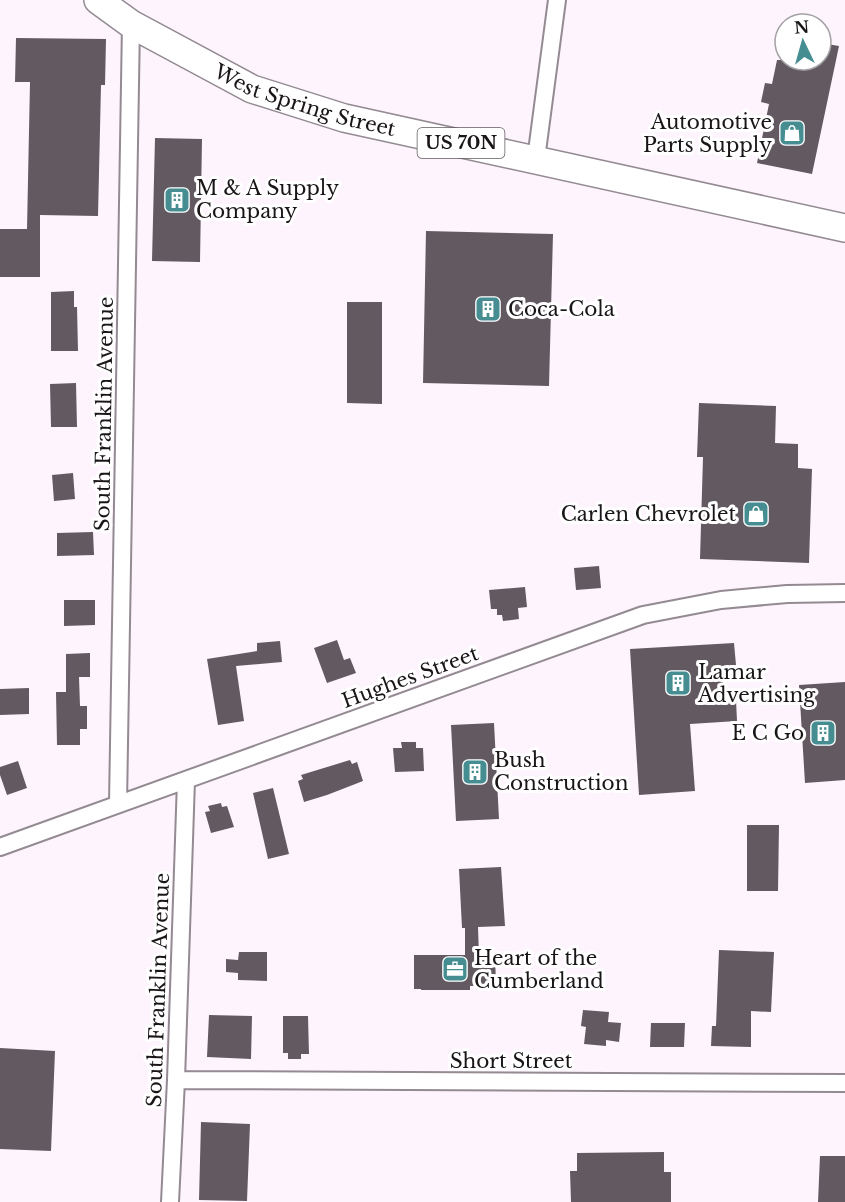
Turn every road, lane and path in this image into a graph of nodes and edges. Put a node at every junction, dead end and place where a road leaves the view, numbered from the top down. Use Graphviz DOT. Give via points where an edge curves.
graph roads {
  1 [pos="98,0"];
  2 [pos="557,0"];
  3 [pos="131,24"];
  4 [pos="536,159"];
  5 [pos="845,228"];
  6 [pos="845,593"];
  7 [pos="186,780"];
  8 [pos="118,804"];
  9 [pos="0,848"];
  10 [pos="176,1080"];
  11 [pos="845,1083"];
  12 [pos="170,1202"];
  1 -- 3 [label="main road, West Spring Street / US 70N"];
  2 -- 4 [label="street"];
  3 -- 4 [label="main road, West Spring Street / US 70N" via="252,89 344,118"];
  3 -- 8 [label="street, South Franklin Avenue"];
  4 -- 5 [label="main road, West Spring Street / US 70N"];
  6 -- 7 [label="street, Hughes Street" via="721,600 644,615"];
  7 -- 8 [label="street, Hughes Street"];
  7 -- 10 [label="street, South Franklin Avenue"];
  8 -- 9 [label="street, Hughes Street"];
  10 -- 11 [label="street, Short Street"];
  10 -- 12 [label="street, South Franklin Avenue"];
}
